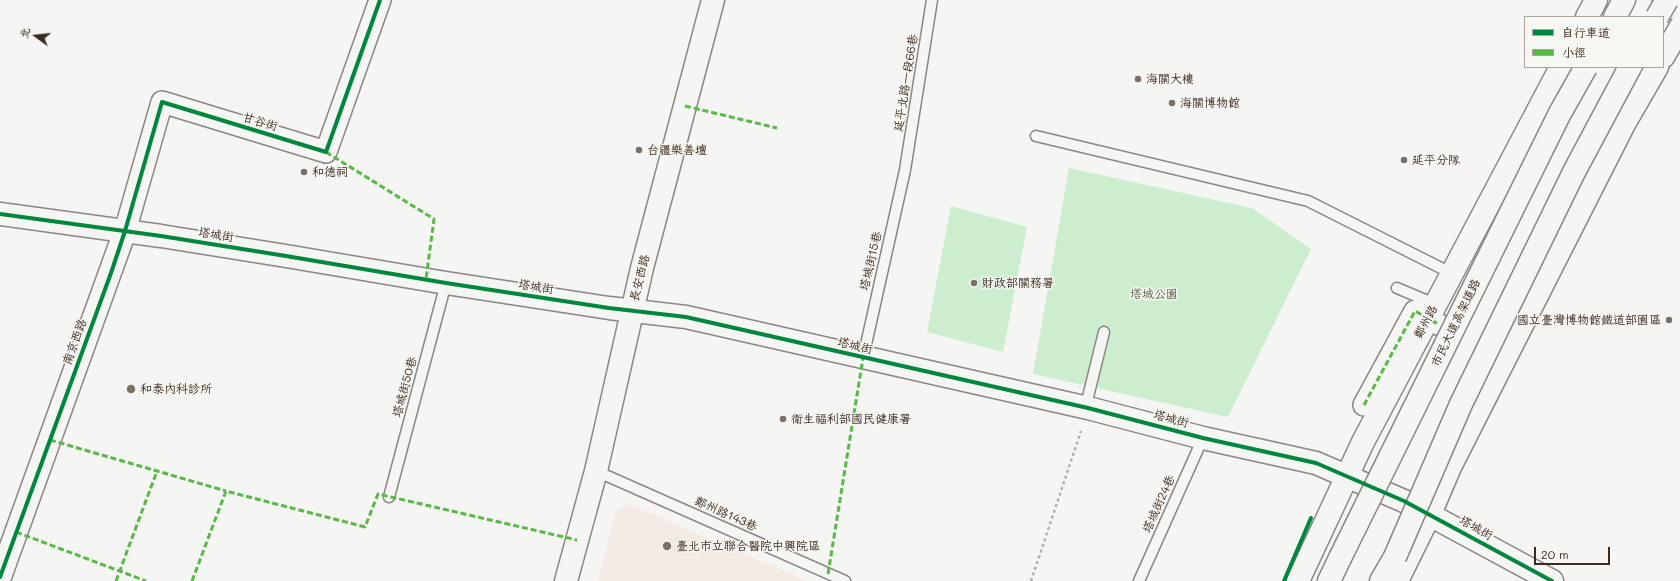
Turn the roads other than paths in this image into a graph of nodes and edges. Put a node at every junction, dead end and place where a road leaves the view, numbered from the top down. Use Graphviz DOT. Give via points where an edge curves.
graph roads {
  1 [pos="380,0"];
  2 [pos="713,0"];
  3 [pos="932,0"];
  4 [pos="1596,0"];
  5 [pos="1624,0"];
  6 [pos="1665,0"];
  7 [pos="1680,11"];
  8 [pos="1588,16"];
  9 [pos="1616,16"];
  10 [pos="1657,16"];
  11 [pos="1680,28"];
  12 [pos="1664,55"];
  13 [pos="1560,68"];
  14 [pos="1585,68"];
  15 [pos="1628,68"];
  16 [pos="1629,68"];
  17 [pos="1656,68"];
  18 [pos="1624,124"];
  19 [pos="1036,136"];
  20 [pos="905,170"];
  21 [pos="1533,188"];
  22 [pos="0,214"];
  23 [pos="125,231"];
  24 [pos="1468,242"];
  25 [pos="1451,273"];
  26 [pos="446,283"];
  27 [pos="1397,288"];
  28 [pos="632,310"];
  29 [pos="1437,314"];
  30 [pos="1104,332"];
  31 [pos="863,358"];
  32 [pos="1364,405"];
  33 [pos="1088,408"];
  34 [pos="1203,438"];
  35 [pos="596,471"];
  36 [pos="1346,477"];
  37 [pos="389,497"];
  38 [pos="1430,514"];
  39 [pos="1395,557"];
  40 [pos="0,577"];
  41 [pos="566,581"];
  42 [pos="845,581"];
  43 [pos="1139,581"];
  44 [pos="1298,581"];
  45 [pos="1330,581"];
  46 [pos="1381,581"];
  47 [pos="1384,581"];
  48 [pos="1397,581"];
  49 [pos="1552,581"];
  1 -- 23 [label="street, 甘谷街" via="326,152 162,102"];
  2 -- 28 [label="main road, 長安西路"];
  3 -- 20 [label="lane, 延平北路一段66巷"];
  4 -- 8 [label="main road"];
  5 -- 9 [label="main road"];
  6 -- 7 [label="main road"];
  6 -- 10 [label="main road, bridge"];
  11 -- 12 [label="main road"];
  13 -- 24 [label="main road, 鄭州路"];
  14 -- 45 [label="main road, 市民大道高架道路, bridge" via="1560,113"];
  15 -- 39 [label="main road, bridge" via="1574,172 1461,404"];
  16 -- 18 [label="lane"];
  17 -- 18 [label="main road"];
  18 -- 38 [label="main road" via="1450,467"];
  19 -- 25 [label="lane" via="1308,201"];
  20 -- 31 [label="lane, 塔城街15巷"];
  21 -- 24 [label="lane"];
  22 -- 23 [label="main road"];
  23 -- 26 [label="main road, 塔城街"];
  23 -- 40 [label="main road, 南京西路"];
  24 -- 25 [label="main road, 鄭州路"];
  25 -- 29 [label="main road, 鄭州路"];
  26 -- 28 [label="main road, 塔城街"];
  26 -- 37 [label="lane, 塔城街50巷"];
  27 -- 29 [label="lane"];
  28 -- 31 [label="main road, 塔城街" via="686,317"];
  28 -- 35 [label="main road, 長安西路"];
  29 -- 32 [label="street" via="1415,312"];
  29 -- 36 [label="main road, 鄭州路"];
  30 -- 33 [label="lane" via="1087,401"];
  31 -- 33 [label="main road, 塔城街"];
  33 -- 34 [label="main road, 塔城街"];
  34 -- 36 [label="main road, 塔城街" via="1316,463"];
  34 -- 43 [label="lane, 塔城街24巷"];
  35 -- 41 [label="main road, 長安西路"];
  35 -- 42 [label="lane, 鄭州路143巷"];
  36 -- 38 [label="main road, 塔城街"];
  36 -- 44 [label="main road, 鄭州路"];
  38 -- 48 [label="main road"];
  38 -- 49 [label="main road, 塔城街"];
  39 -- 46 [label="main road"];
  39 -- 47 [label="main road"];
}
